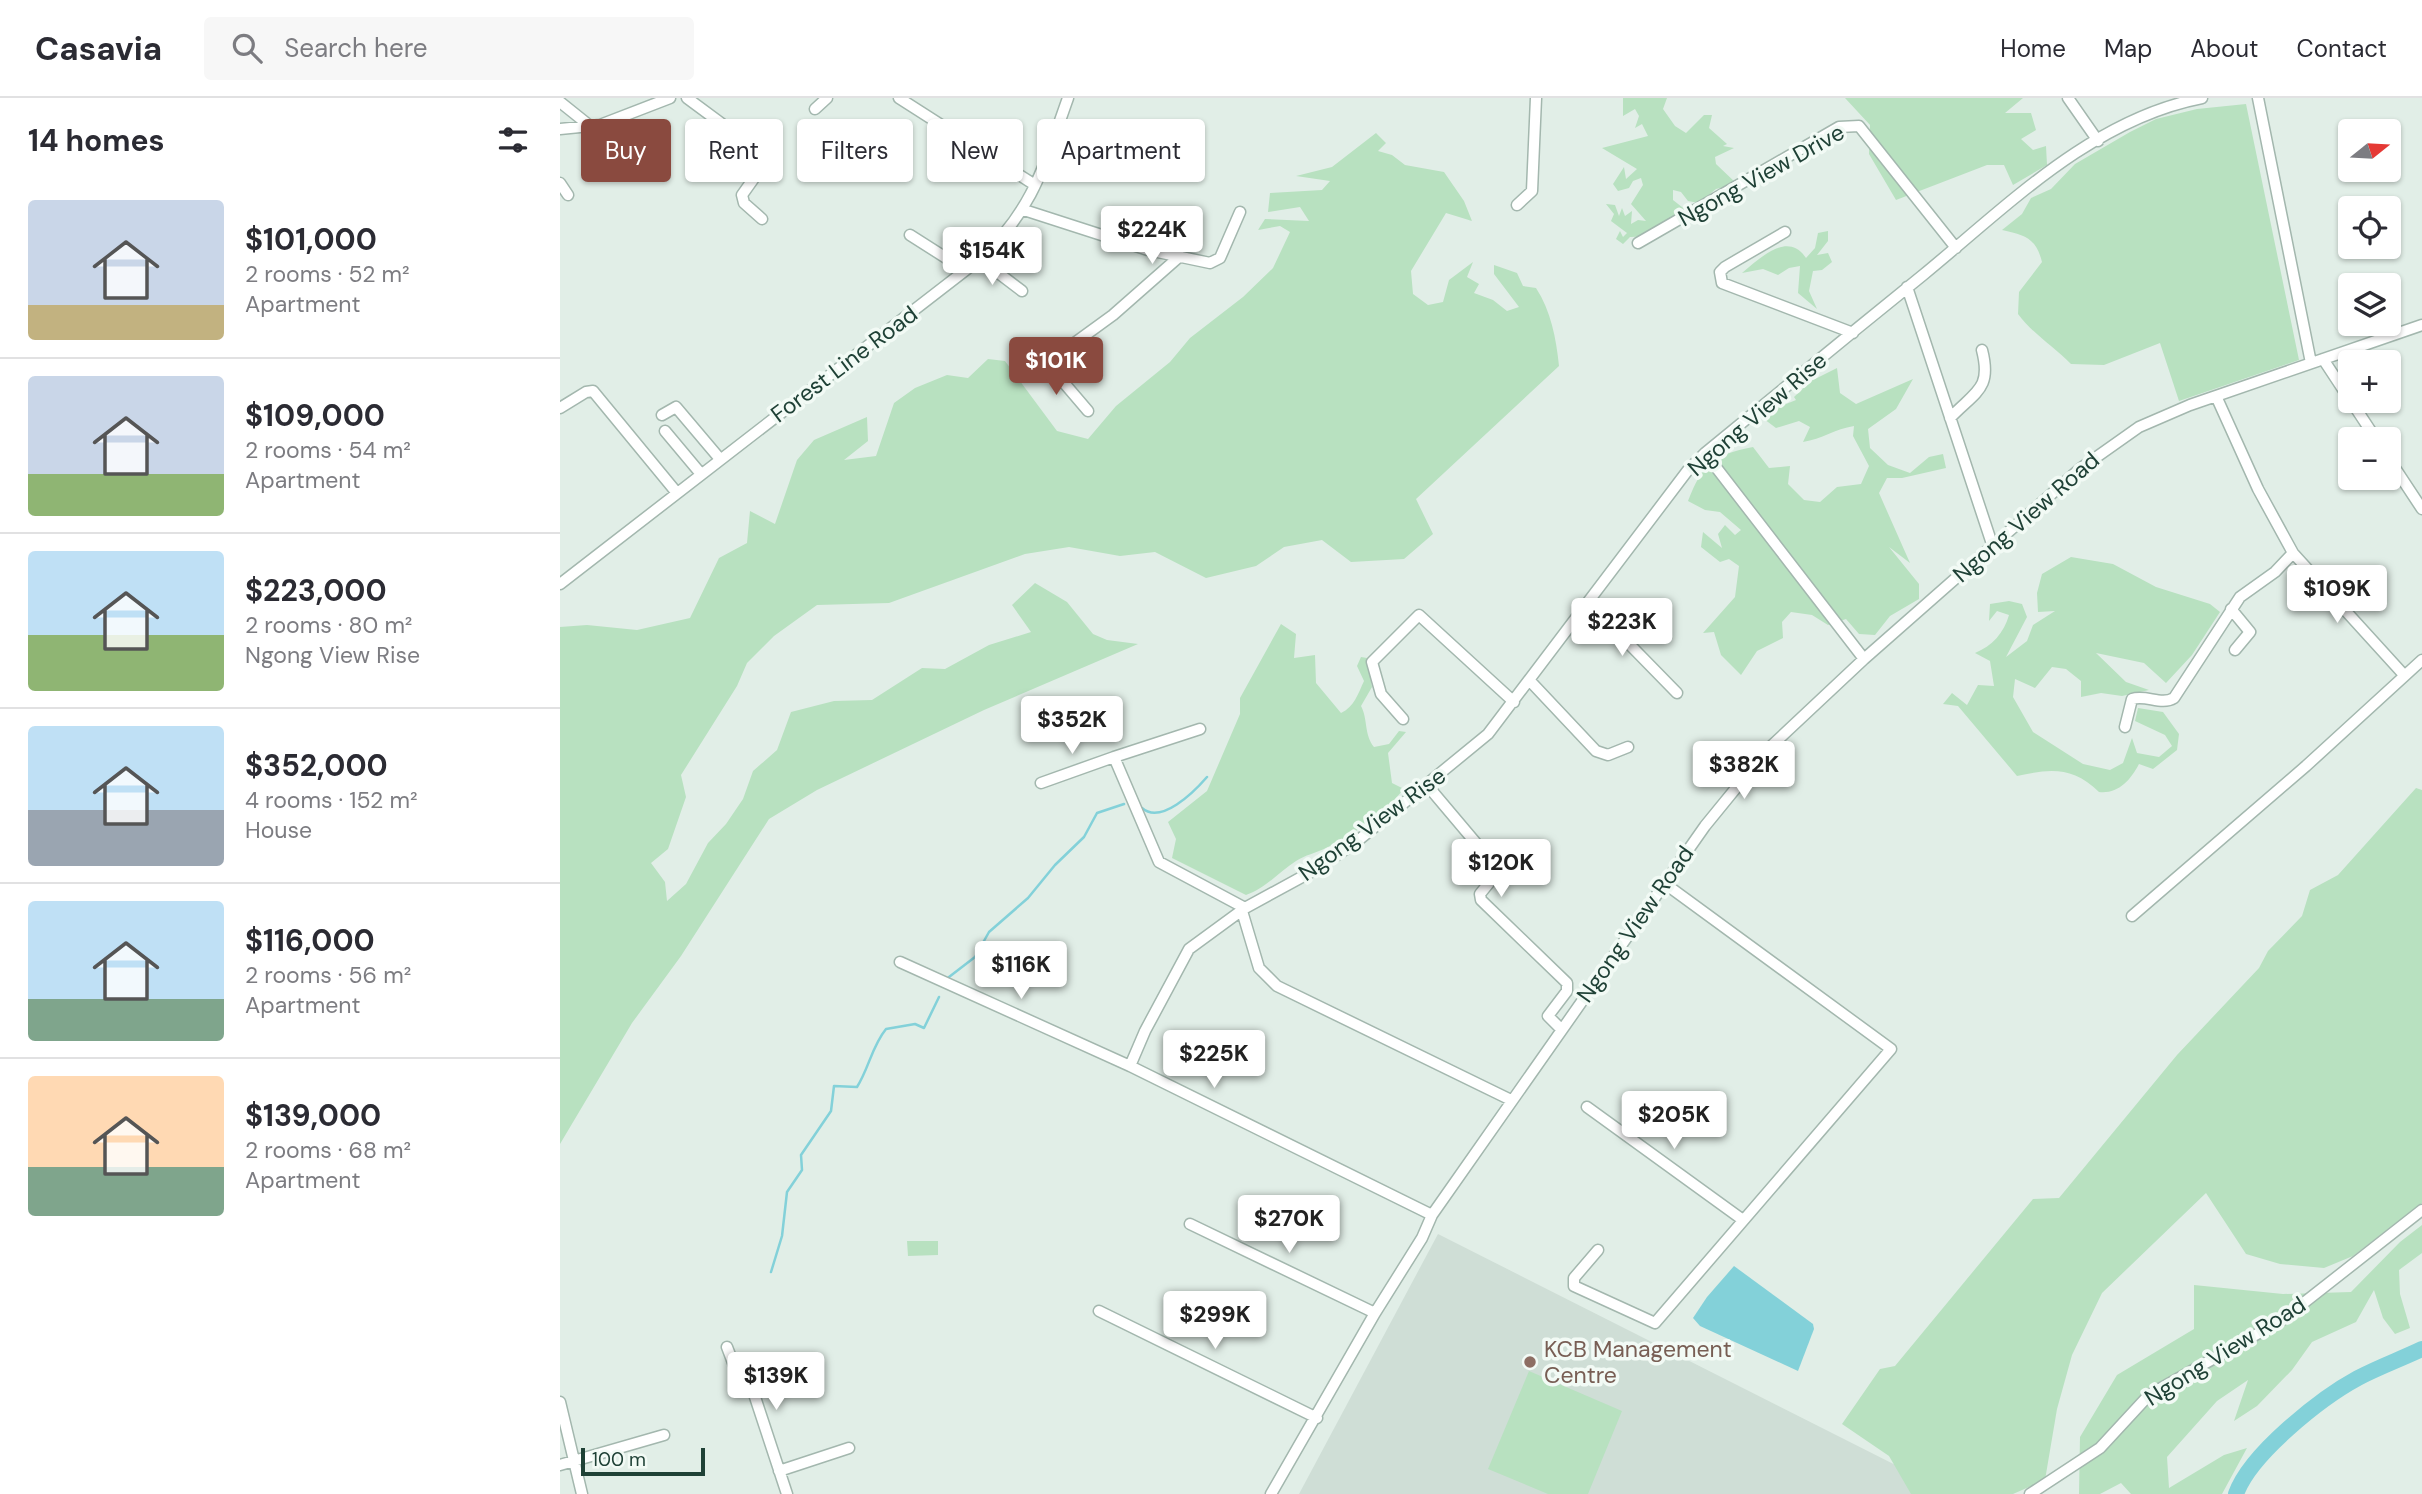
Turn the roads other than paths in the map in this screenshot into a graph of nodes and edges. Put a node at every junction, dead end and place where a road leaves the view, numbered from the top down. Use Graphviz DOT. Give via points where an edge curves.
graph roads {
  1 [pos="670,98"];
  2 [pos="687,98"];
  3 [pos="827,98"];
  4 [pos="899,98"];
  5 [pos="1068,98"];
  6 [pos="1536,98"];
  7 [pos="2068,98"];
  8 [pos="2202,98"];
  9 [pos="2258,98"];
  10 [pos="560,102"];
  11 [pos="816,109"];
  12 [pos="581,119"];
  13 [pos="617,119"];
  14 [pos="581,127"];
  15 [pos="560,130"];
  16 [pos="2098,141"];
  17 [pos="560,183"];
  18 [pos="1035,185"];
  19 [pos="568,195"];
  20 [pos="1517,205"];
  21 [pos="1024,210"];
  22 [pos="1240,212"];
  23 [pos="762,219"];
  24 [pos="1785,232"];
  25 [pos="910,235"];
  26 [pos="1638,243"];
  27 [pos="1956,248"];
  28 [pos="1181,256"];
  29 [pos="980,259"];
  30 [pos="965,270"];
  31 [pos="1908,287"];
  32 [pos="1022,291"];
  33 [pos="2422,325"];
  34 [pos="1853,333"];
  35 [pos="1982,350"];
  36 [pos="2323,359"];
  37 [pos="1047,363"];
  38 [pos="2311,363"];
  39 [pos="1029,376"];
  40 [pos="2338,382"];
  41 [pos="2216,396"];
  42 [pos="560,408"];
  43 [pos="1088,411"];
  44 [pos="662,415"];
  45 [pos="1951,418"];
  46 [pos="665,431"];
  47 [pos="1704,453"];
  48 [pos="720,459"];
  49 [pos="701,474"];
  50 [pos="2401,477"];
  51 [pos="677,493"];
  52 [pos="2422,509"];
  53 [pos="1993,547"];
  54 [pos="2293,553"];
  55 [pos="560,584"];
  56 [pos="1589,603"];
  57 [pos="2231,609"];
  58 [pos="2235,650"];
  59 [pos="1864,659"];
  60 [pos="2422,660"];
  61 [pos="2404,675"];
  62 [pos="1531,682"];
  63 [pos="1676,693"];
  64 [pos="1514,702"];
  65 [pos="1402,719"];
  66 [pos="2125,727"];
  67 [pos="1199,729"];
  68 [pos="1628,747"];
  69 [pos="1114,757"];
  70 [pos="1041,783"];
  71 [pos="1427,785"];
  72 [pos="1664,883"];
  73 [pos="1243,910"];
  74 [pos="2132,916"];
  75 [pos="900,962"];
  76 [pos="1560,1029"];
  77 [pos="1130,1066"];
  78 [pos="1511,1100"];
  79 [pos="1587,1107"];
  80 [pos="2422,1210"];
  81 [pos="1432,1215"];
  82 [pos="1743,1220"];
  83 [pos="1189,1224"];
  84 [pos="1598,1250"];
  85 [pos="1099,1311"];
  86 [pos="1375,1313"];
  87 [pos="727,1347"];
  88 [pos="560,1402"];
  89 [pos="1317,1418"];
  90 [pos="664,1435"];
  91 [pos="849,1448"];
  92 [pos="572,1461"];
  93 [pos="560,1465"];
  94 [pos="779,1471"];
  95 [pos="582,1494"];
  96 [pos="787,1494"];
  97 [pos="1272,1494"];
  98 [pos="2030,1494"];
  1 -- 13 [label="street"];
  2 -- 23 [label="street" via="764,155 764,164 742,195 744,203"];
  3 -- 11 [label="street"];
  4 -- 18 [label="street"];
  5 -- 18 [label="street, Forest Line Road"];
  6 -- 20 [label="street" via="1532,191"];
  7 -- 16 [label="street"];
  8 -- 16 [label="street, Ngong View Rise" via="2155,111"];
  9 -- 38 [label="street"];
  10 -- 12 [label="street"];
  14 -- 15 [label="street"];
  16 -- 27 [label="street, Ngong View Rise" via="2041,177"];
  17 -- 19 [label="street"];
  18 -- 21 [label="street, Forest Line Road"];
  21 -- 28 [label="street" via="1148,250"];
  21 -- 29 [label="street, Forest Line Road"];
  22 -- 28 [label="street" via="1215,262"];
  24 -- 34 [label="street" via="1726,267 1720,272 1722,283"];
  25 -- 30 [label="street"];
  26 -- 27 [label="street, Ngong View Drive" via="1839,127 1851,125 1859,126 1879,148"];
  27 -- 31 [label="street, Ngong View Rise"];
  28 -- 37 [label="street" via="1113,315"];
  29 -- 30 [label="street, Forest Line Road"];
  29 -- 32 [label="street"];
  30 -- 48 [label="street, Forest Line Road"];
  31 -- 34 [label="street, Ngong View Rise"];
  31 -- 45 [label="street"];
  33 -- 36 [label="street, Ngong View Road"];
  34 -- 47 [label="street, Ngong View Rise"];
  35 -- 45 [label="street" via="1986,381"];
  36 -- 38 [label="street, Ngong View Road"];
  36 -- 40 [label="street"];
  37 -- 39 [label="street"];
  37 -- 43 [label="street"];
  38 -- 41 [label="street, Ngong View Road"];
  41 -- 53 [label="street, Ngong View Road" via="2161,416 2120,438"];
  41 -- 54 [label="street"];
  42 -- 51 [label="street" via="593,391"];
  44 -- 48 [label="street" via="676,407"];
  45 -- 53 [label="street"];
  46 -- 49 [label="street"];
  47 -- 56 [label="street, Ngong View Rise"];
  47 -- 59 [label="street"];
  48 -- 49 [label="street, Forest Line Road"];
  49 -- 51 [label="street, Forest Line Road"];
  50 -- 52 [label="street"];
  51 -- 55 [label="street, Forest Line Road"];
  53 -- 59 [label="street, Ngong View Road"];
  54 -- 57 [label="street"];
  54 -- 61 [label="street"];
  56 -- 62 [label="street, Ngong View Rise"];
  56 -- 63 [label="street"];
  57 -- 58 [label="street" via="2250,632"];
  57 -- 66 [label="street" via="2174,698 2164,702 2132,699"];
  59 -- 72 [label="street, Ngong View Road" via="1767,750"];
  60 -- 61 [label="street"];
  61 -- 74 [label="street"];
  62 -- 64 [label="street, Ngong View Rise"];
  62 -- 68 [label="street" via="1600,754"];
  64 -- 65 [label="street" via="1419,615 1372,662 1381,694"];
  64 -- 71 [label="street, Ngong View Rise" via="1488,734"];
  67 -- 69 [label="street"];
  69 -- 70 [label="street"];
  69 -- 73 [label="street" via="1156,859"];
  71 -- 73 [label="street, Ngong View Rise" via="1355,843"];
  71 -- 76 [label="street" via="1497,868 1480,894 1481,900 1567,983 1567,991 1548,1016"];
  72 -- 76 [label="street, Ngong View Road"];
  72 -- 82 [label="street" via="1891,1049"];
  73 -- 77 [label="street, Ngong View Rise" via="1189,949"];
  73 -- 78 [label="street" via="1259,968 1277,986"];
  75 -- 77 [label="street"];
  76 -- 78 [label="street, Ngong View Road"];
  77 -- 81 [label="street"];
  78 -- 81 [label="street, Ngong View Road"];
  79 -- 82 [label="street"];
  80 -- 98 [label="street, Ngong View Road" via="2281,1320 2149,1395 2100,1448"];
  81 -- 86 [label="street, Ngong View Road"];
  82 -- 84 [label="street" via="1655,1323 1574,1286 1574,1278"];
  83 -- 86 [label="street"];
  85 -- 89 [label="street"];
  86 -- 89 [label="street, Ngong View Road"];
  87 -- 94 [label="street" via="738,1376 754,1394"];
  88 -- 92 [label="street"];
  89 -- 97 [label="street, Ngong View Road"];
  90 -- 92 [label="street"];
  91 -- 94 [label="street"];
  92 -- 93 [label="street"];
  92 -- 95 [label="street"];
  94 -- 96 [label="street"];
}
